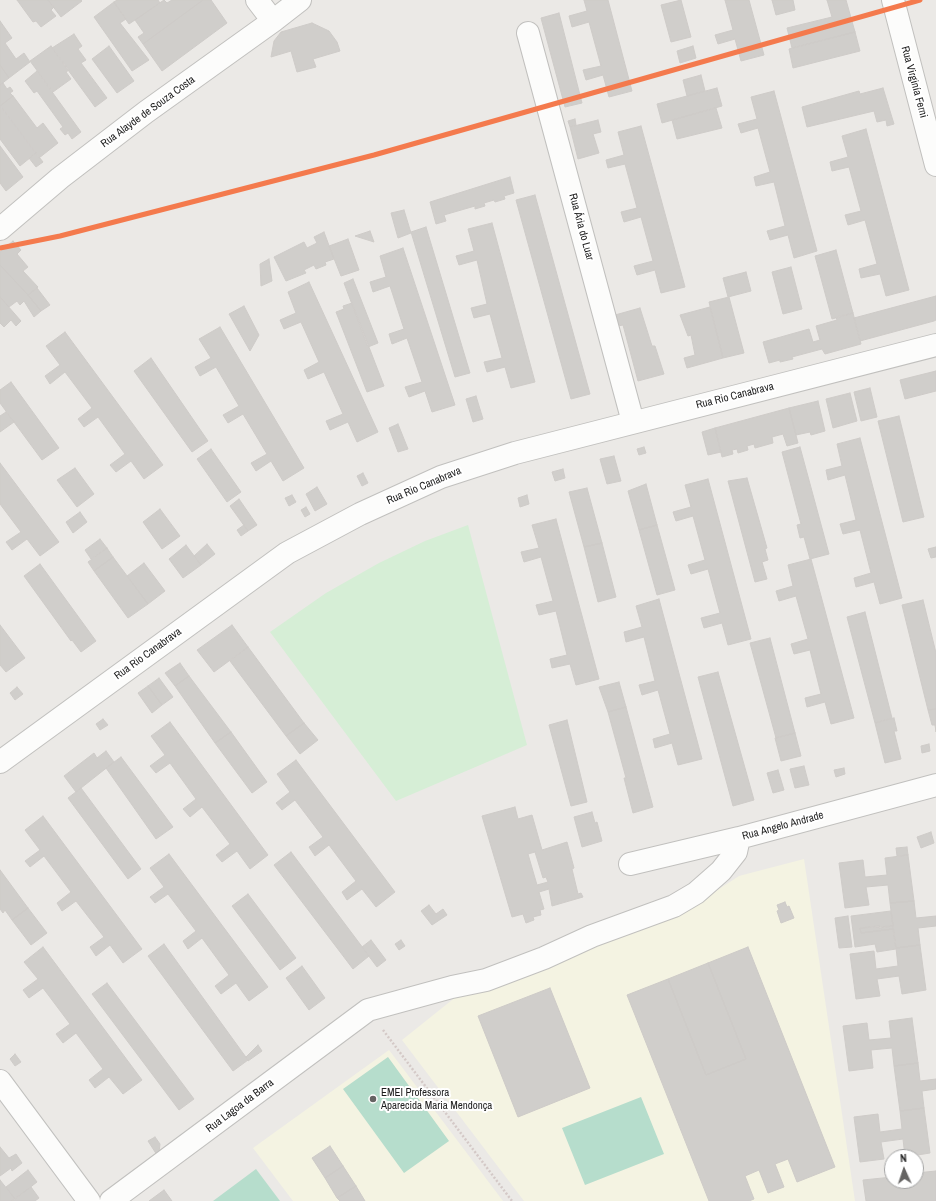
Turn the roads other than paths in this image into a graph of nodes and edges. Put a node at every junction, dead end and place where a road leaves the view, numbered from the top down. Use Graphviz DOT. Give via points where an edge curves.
graph roads {
  1 [pos="257,0"];
  2 [pos="300,0"];
  3 [pos="892,0"];
  4 [pos="273,21"];
  5 [pos="528,33"];
  6 [pos="932,134"];
  7 [pos="936,165"];
  8 [pos="0,229"];
  9 [pos="936,345"];
  10 [pos="633,422"];
  11 [pos="0,762"];
  12 [pos="936,785"];
  13 [pos="739,838"];
  14 [pos="630,864"];
  15 [pos="0,1081"];
  16 [pos="89,1201"];
  17 [pos="111,1201"];
  1 -- 4 [label="street"];
  2 -- 4 [label="street, Rua Alayde de Souza Costa"];
  3 -- 6 [label="street, Rua Virginía Ferni"];
  4 -- 8 [label="street, Rua Alayde de Souza Costa" via="146,112 60,178"];
  5 -- 10 [label="street, Rua Ária do Luar"];
  6 -- 7 [label="street, Rua Virginía Ferni"];
  9 -- 10 [label="street, Rua Rio Canabrava"];
  10 -- 11 [label="street, Rua Rio Canabrava" via="515,453 440,477 360,514 287,554"];
  12 -- 13 [label="street, Rua Angelo Andrade"];
  13 -- 14 [label="street, Rua Angelo Andrade"];
  13 -- 17 [label="street, Rua Lagoa da Barra" via="736,852 721,871 696,893 674,906 592,936 486,980 368,1010"];
  15 -- 16 [label="street"];
}
